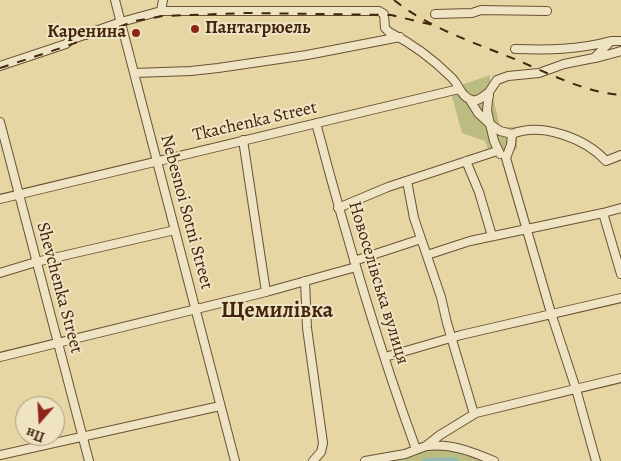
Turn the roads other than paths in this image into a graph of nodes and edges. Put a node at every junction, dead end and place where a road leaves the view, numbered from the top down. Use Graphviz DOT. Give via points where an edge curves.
graph roads {
  1 [pos="115,0"];
  2 [pos="163,0"];
  3 [pos="479,0"];
  4 [pos="481,10"];
  5 [pos="161,11"];
  6 [pos="547,11"];
  7 [pos="435,14"];
  8 [pos="121,22"];
  9 [pos="400,37"];
  10 [pos="611,41"];
  11 [pos="621,42"];
  12 [pos="514,49"];
  13 [pos="619,52"];
  14 [pos="594,58"];
  15 [pos="0,66"];
  16 [pos="134,73"];
  17 [pos="459,89"];
  18 [pos="489,92"];
  19 [pos="470,100"];
  20 [pos="0,122"];
  21 [pos="316,124"];
  22 [pos="490,124"];
  23 [pos="500,130"];
  24 [pos="512,134"];
  25 [pos="244,140"];
  26 [pos="498,151"];
  27 [pos="621,155"];
  28 [pos="506,158"];
  29 [pos="466,161"];
  30 [pos="157,162"];
  31 [pos="407,181"];
  32 [pos="19,195"];
  33 [pos="0,199"];
  34 [pos="338,208"];
  35 [pos="621,208"];
  36 [pos="603,213"];
  37 [pos="525,228"];
  38 [pos="175,230"];
  39 [pos="492,236"];
  40 [pos="421,239"];
  41 [pos="427,255"];
  42 [pos="36,262"];
  43 [pos="355,264"];
  44 [pos="0,273"];
  45 [pos="621,274"];
  46 [pos="305,281"];
  47 [pos="266,292"];
  48 [pos="621,298"];
  49 [pos="196,309"];
  50 [pos="550,313"];
  51 [pos="452,338"];
  52 [pos="57,342"];
  53 [pos="0,357"];
  54 [pos="385,357"];
  55 [pos="621,378"];
  56 [pos="576,389"];
  57 [pos="220,406"];
  58 [pos="474,414"];
  59 [pos="84,437"];
  60 [pos="426,446"];
  61 [pos="416,449"];
  62 [pos="0,455"];
  63 [pos="89,461"];
  64 [pos="235,461"];
  65 [pos="313,461"];
  66 [pos="365,461"];
  67 [pos="494,461"];
  68 [pos="596,461"];
  1 -- 8 [label="street, Nebesnoi Sotni Street"];
  2 -- 5 [label="street"];
  3 -- 4 [label="street"];
  4 -- 6 [label="street"];
  4 -- 7 [label="street"];
  5 -- 8 [label="street"];
  5 -- 9 [label="street" via="379,12 384,14 385,28"];
  8 -- 15 [label="street"];
  8 -- 16 [label="street, Nebesnoi Sotni Street"];
  9 -- 16 [label="street" via="218,68"];
  9 -- 17 [label="street" via="439,65"];
  10 -- 11 [label="street"];
  10 -- 12 [label="street" via="576,49"];
  10 -- 14 [label="street"];
  11 -- 13 [label="street"];
  13 -- 14 [label="street"];
  14 -- 18 [label="street" via="539,73 508,76 497,80"];
  16 -- 30 [label="street, Nebesnoi Sotni Street"];
  17 -- 19 [label="street"];
  17 -- 21 [label="street, Tkachenka Street"];
  18 -- 19 [label="street" via="480,99"];
  18 -- 22 [label="street" via="487,110"];
  18 -- 23 [label="street" via="492,113"];
  19 -- 22 [label="street"];
  20 -- 32 [label="street, Shevchenka Street"];
  21 -- 25 [label="street, Tkachenka Street"];
  21 -- 34 [label="street, Новоселівська вулиця"];
  22 -- 23 [label="street"];
  22 -- 26 [label="street"];
  23 -- 24 [label="street"];
  24 -- 27 [label="street" via="521,130 562,134 598,152 606,161"];
  24 -- 28 [label="street"];
  25 -- 30 [label="street, Tkachenka Street"];
  25 -- 47 [label="street"];
  26 -- 28 [label="street"];
  26 -- 29 [label="street"];
  28 -- 37 [label="street"];
  29 -- 31 [label="street"];
  29 -- 39 [label="street"];
  30 -- 32 [label="street, Tkachenka Street"];
  30 -- 38 [label="street, Nebesnoi Sotni Street"];
  31 -- 34 [label="street"];
  31 -- 40 [label="street" via="409,200"];
  32 -- 33 [label="street, Tkachenka Street"];
  32 -- 42 [label="street, Shevchenka Street"];
  34 -- 43 [label="street, Новоселівська вулиця"];
  35 -- 36 [label="street"];
  36 -- 37 [label="street"];
  36 -- 45 [label="street"];
  37 -- 39 [label="street"];
  37 -- 50 [label="street"];
  38 -- 42 [label="street"];
  38 -- 49 [label="street, Nebesnoi Sotni Street"];
  39 -- 41 [label="street"];
  40 -- 41 [label="street"];
  40 -- 43 [label="street"];
  41 -- 51 [label="street"];
  42 -- 44 [label="street"];
  42 -- 52 [label="street, Shevchenka Street"];
  43 -- 46 [label="street"];
  43 -- 54 [label="street, Новоселівська вулиця"];
  46 -- 47 [label="street"];
  46 -- 65 [label="street" via="323,443 321,452"];
  47 -- 49 [label="street"];
  48 -- 50 [label="street"];
  49 -- 52 [label="street"];
  49 -- 57 [label="street, Nebesnoi Sotni Street"];
  50 -- 51 [label="street"];
  50 -- 56 [label="street"];
  51 -- 54 [label="street"];
  51 -- 58 [label="street"];
  52 -- 53 [label="street"];
  52 -- 59 [label="street, Shevchenka Street"];
  54 -- 61 [label="street, Новоселівська вулиця"];
  55 -- 56 [label="street"];
  56 -- 58 [label="street"];
  56 -- 68 [label="street"];
  57 -- 59 [label="street"];
  57 -- 64 [label="street, Nebesnoi Sotni Street"];
  58 -- 60 [label="street"];
  59 -- 62 [label="street"];
  59 -- 63 [label="street, Shevchenka Street"];
  60 -- 61 [label="street"];
  60 -- 67 [label="street" via="465,450"];
  61 -- 66 [label="street"];
}
